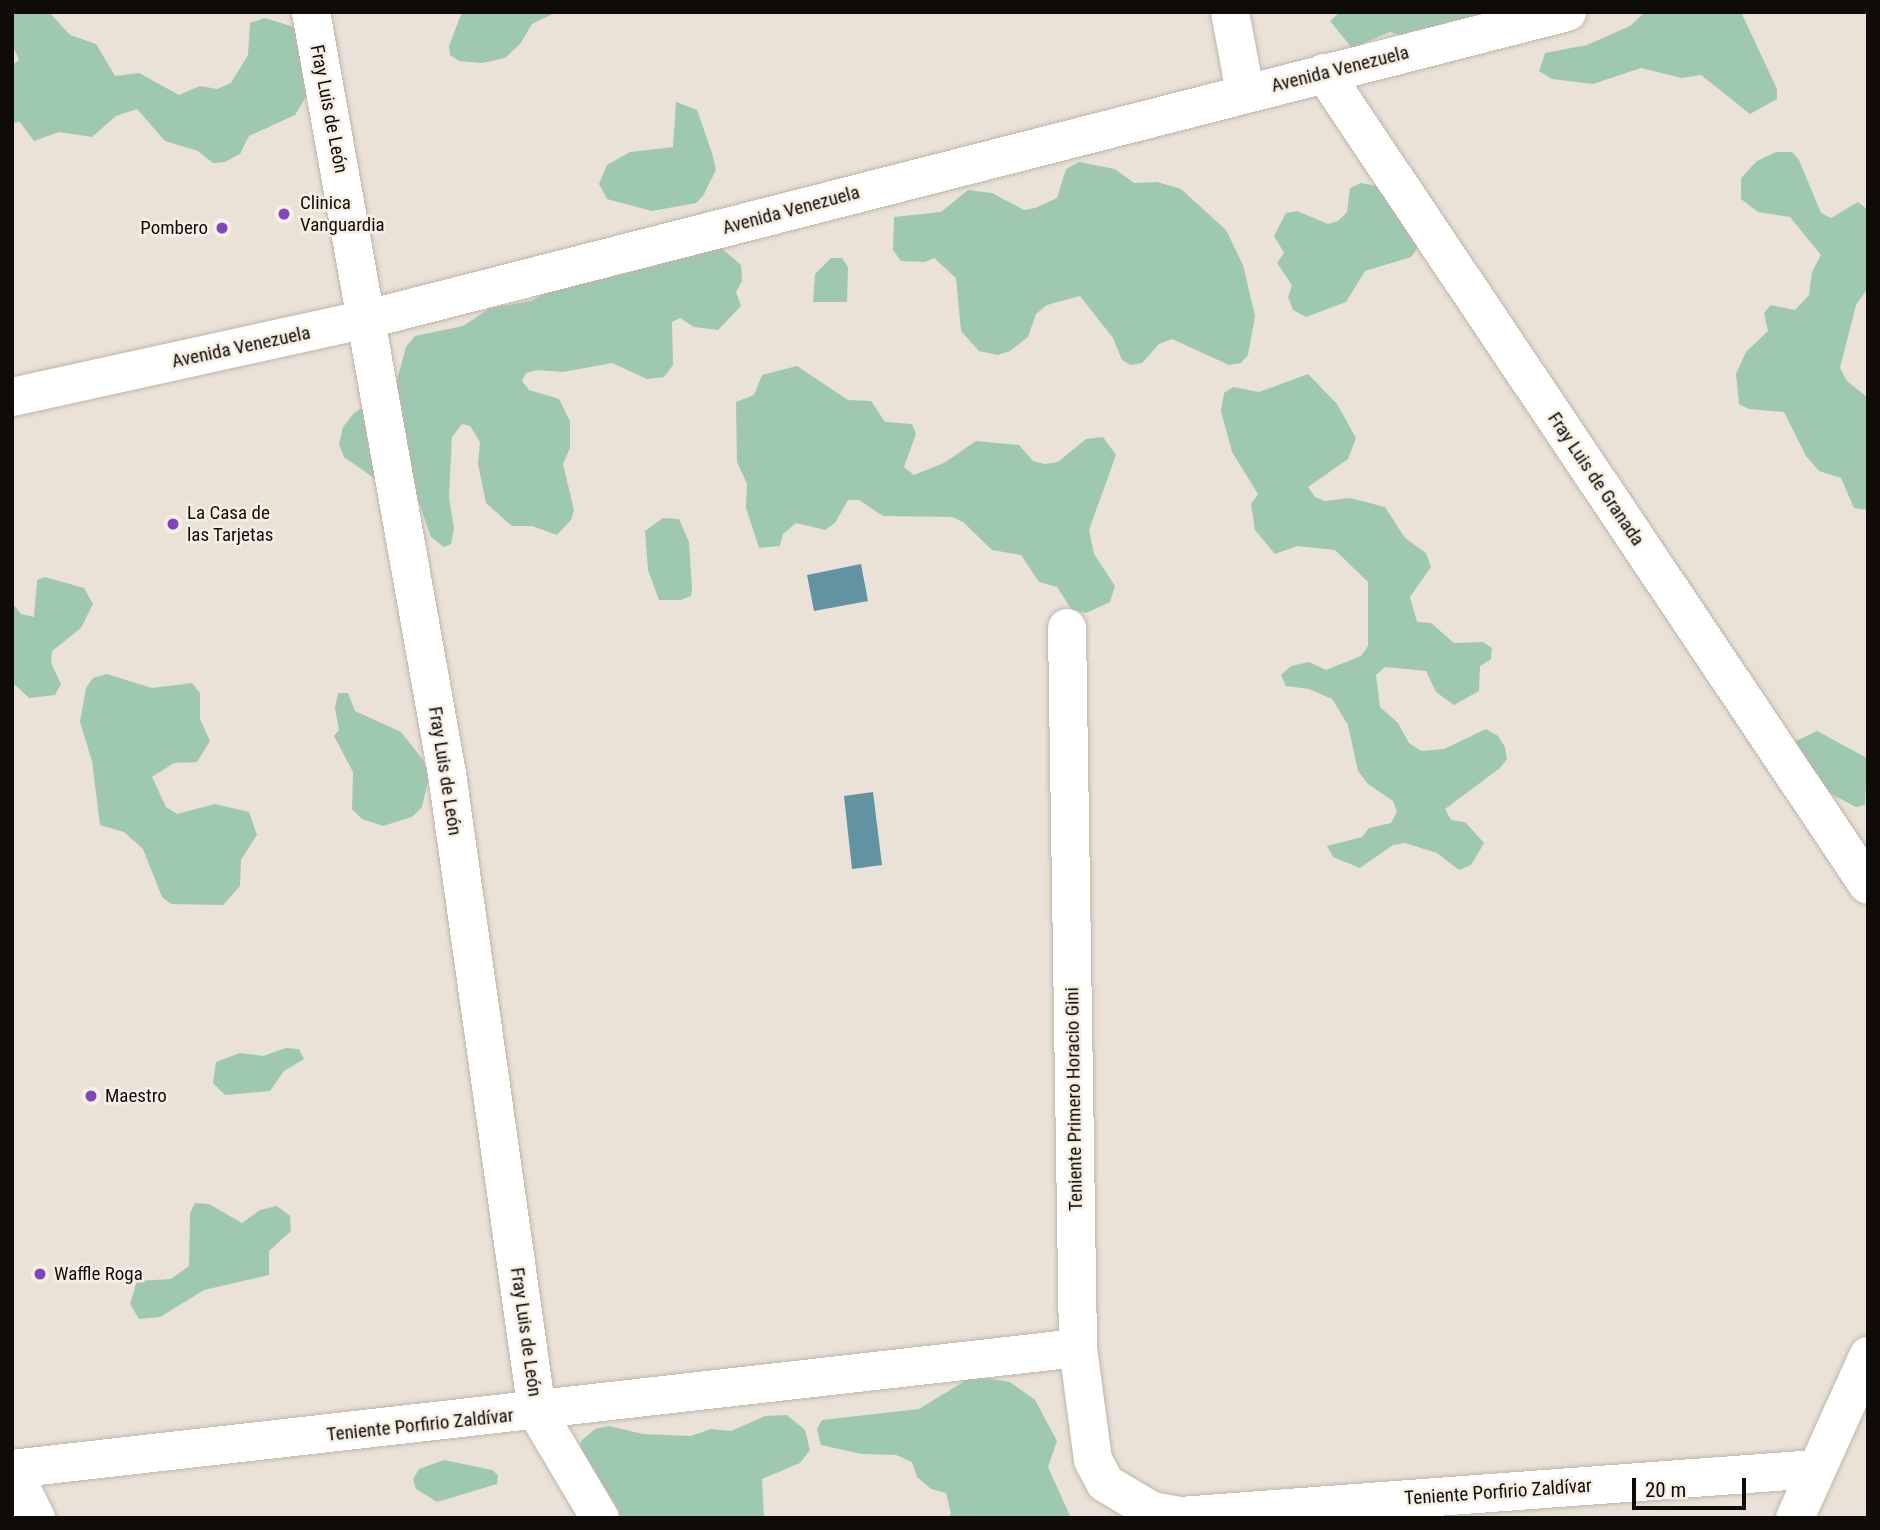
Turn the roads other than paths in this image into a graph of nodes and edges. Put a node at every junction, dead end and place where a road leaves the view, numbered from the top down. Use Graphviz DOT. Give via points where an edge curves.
graph roads {
  1 [pos="311,12"];
  2 [pos="1230,12"];
  3 [pos="1567,12"];
  4 [pos="1324,73"];
  5 [pos="1245,92"];
  6 [pos="368,319"];
  7 [pos="12,397"];
  8 [pos="1067,628"];
  9 [pos="1868,885"];
  10 [pos="1078,1348"];
  11 [pos="1868,1356"];
  12 [pos="537,1412"];
  13 [pos="1816,1469"];
  14 [pos="12,1470"];
  15 [pos="1180,1516"];
  16 [pos="36,1518"];
  17 [pos="600,1518"];
  18 [pos="1795,1518"];
  1 -- 6 [label="street, Fray Luis de León"];
  2 -- 5 [label="street"];
  3 -- 4 [label="street, Avenida Venezuela"];
  4 -- 5 [label="street, Avenida Venezuela"];
  4 -- 9 [label="street, Fray Luis de Granada"];
  5 -- 6 [label="street, Avenida Venezuela"];
  6 -- 7 [label="street, Avenida Venezuela"];
  6 -- 12 [label="street, Fray Luis de León" via="447,774"];
  8 -- 10 [label="street, Teniente Primero Horacio Gini"];
  10 -- 12 [label="street, Teniente Porfirio Zaldívar"];
  10 -- 15 [label="street, Teniente Primero Horacio Gini" via="1093,1460 1105,1483 1152,1511"];
  11 -- 13 [label="street"];
  12 -- 14 [label="street, Teniente Porfirio Zaldívar"];
  12 -- 17 [label="street, Fray Luis de León"];
  13 -- 15 [label="street, Teniente Porfirio Zaldívar"];
  13 -- 18 [label="street"];
  14 -- 16 [label="street"];
}
